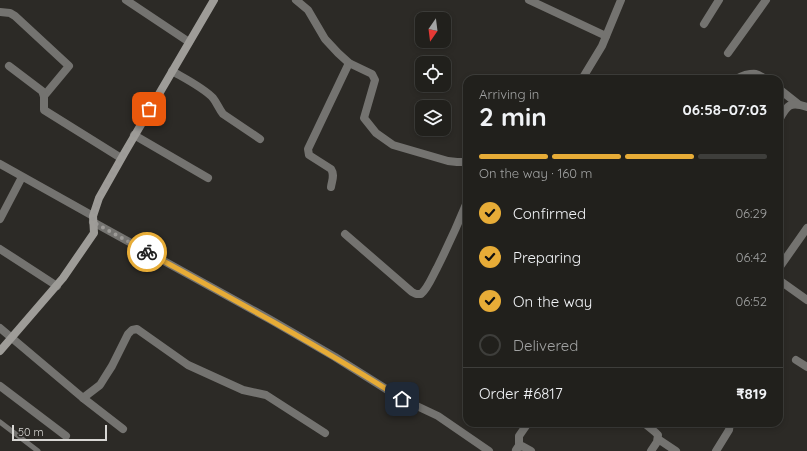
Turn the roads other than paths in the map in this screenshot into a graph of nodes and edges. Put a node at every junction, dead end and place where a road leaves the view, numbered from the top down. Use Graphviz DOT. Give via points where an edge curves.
graph roads {
  1 [pos="126,0"];
  2 [pos="214,0"];
  3 [pos="296,0"];
  4 [pos="529,0"];
  5 [pos="621,0"];
  6 [pos="719,0"];
  7 [pos="766,0"];
  8 [pos="0,12"];
  9 [pos="704,24"];
  10 [pos="606,36"];
  11 [pos="189,42"];
  12 [pos="728,54"];
  13 [pos="350,63"];
  14 [pos="9,66"];
  15 [pos="172,70"];
  16 [pos="584,75"];
  17 [pos="746,75"];
  18 [pos="759,75"];
  19 [pos="783,92"];
  20 [pos="44,96"];
  21 [pos="798,104"];
  22 [pos="807,107"];
  23 [pos="783,113"];
  24 [pos="134,135"];
  25 [pos="260,139"];
  26 [pos="121,158"];
  27 [pos="463,162"];
  28 [pos="0,164"];
  29 [pos="22,177"];
  30 [pos="208,178"];
  31 [pos="331,187"];
  32 [pos="463,212"];
  33 [pos="0,219"];
  34 [pos="93,219"];
  35 [pos="807,228"];
  36 [pos="345,234"];
  37 [pos="0,249"];
  38 [pos="783,262"];
  39 [pos="783,283"];
  40 [pos="57,286"];
  41 [pos="807,300"];
  42 [pos="0,328"];
  43 [pos="11,338"];
  44 [pos="0,351"];
  45 [pos="796,360"];
  46 [pos="807,367"];
  47 [pos="0,386"];
  48 [pos="83,398"];
  49 [pos="0,422"];
  50 [pos="525,427"];
  51 [pos="649,427"];
  52 [pos="729,427"];
  53 [pos="122,429"];
  54 [pos="325,432"];
  55 [pos="66,436"];
  56 [pos="658,439"];
  57 [pos="517,449"];
  58 [pos="38,451"];
  59 [pos="489,451"];
  60 [pos="531,451"];
  61 [pos="651,451"];
  62 [pos="676,451"];
  63 [pos="716,451"];
  1 -- 11 [label="street"];
  2 -- 11 [label="street"];
  3 -- 13 [label="street" via="308,10 325,39"];
  4 -- 10 [label="street"];
  5 -- 10 [label="street"];
  6 -- 9 [label="street"];
  7 -- 12 [label="street"];
  8 -- 20 [label="street" via="16,16 69,66"];
  10 -- 16 [label="street"];
  11 -- 15 [label="street"];
  13 -- 27 [label="street" via="372,74 376,80 364,118 376,133 393,145 448,161"];
  13 -- 31 [label="street" via="308,148 309,155 333,172"];
  14 -- 20 [label="street"];
  15 -- 24 [label="street"];
  15 -- 25 [label="street" via="208,93 224,114"];
  17 -- 18 [label="street"];
  19 -- 21 [label="street"];
  20 -- 26 [label="street" via="44,110"];
  21 -- 22 [label="street"];
  21 -- 23 [label="street" via="791,104"];
  24 -- 26 [label="street"];
  24 -- 30 [label="street"];
  26 -- 34 [label="street" via="99,198"];
  28 -- 29 [label="street"];
  29 -- 33 [label="street"];
  29 -- 34 [label="street"];
  32 -- 36 [label="street" via="430,282 421,294 412,292"];
  34 -- 40 [label="street" via="94,233"];
  34 -- 59 [label="street" via="335,357 402,399 438,416"];
  35 -- 38 [label="street"];
  37 -- 40 [label="street"];
  39 -- 41 [label="street"];
  40 -- 43 [label="street"];
  42 -- 43 [label="street"];
  43 -- 44 [label="street"];
  43 -- 48 [label="street"];
  45 -- 46 [label="street"];
  47 -- 55 [label="street"];
  48 -- 53 [label="street"];
  48 -- 54 [label="street" via="100,385 128,334 137,329 188,365 243,390 266,395"];
  49 -- 58 [label="lane"];
  50 -- 57 [label="street" via="519,436"];
  51 -- 56 [label="street"];
  52 -- 63 [label="street"];
  56 -- 61 [label="street"];
  56 -- 62 [label="street"];
  57 -- 60 [label="street" via="522,446"];
}
